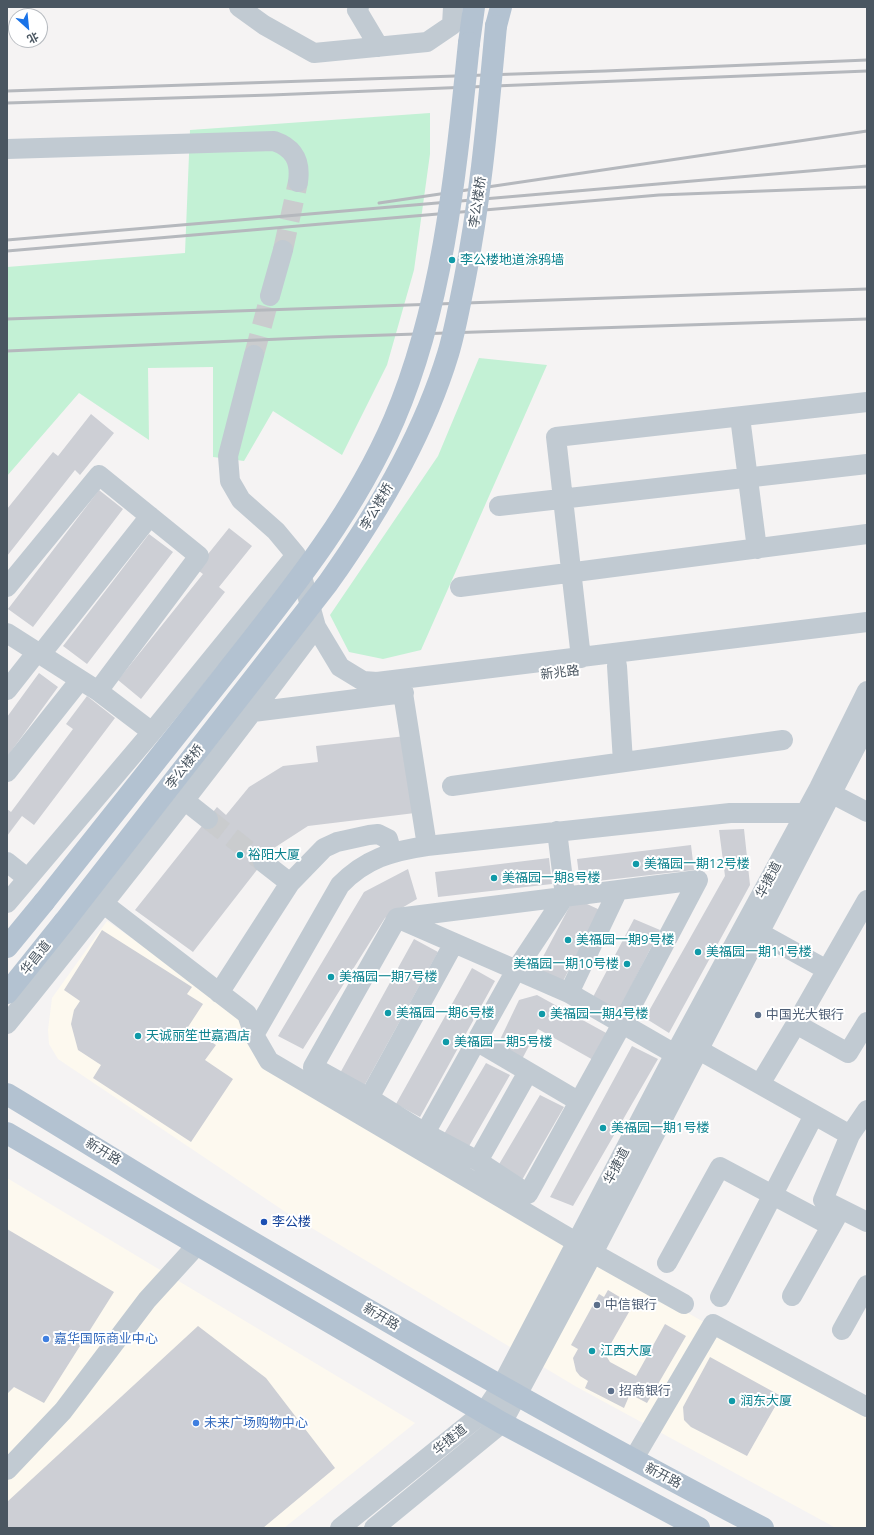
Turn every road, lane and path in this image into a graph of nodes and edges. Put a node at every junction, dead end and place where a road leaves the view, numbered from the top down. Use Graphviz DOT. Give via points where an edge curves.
graph roads {
  1 [pos="239,7"];
  2 [pos="359,7"];
  3 [pos="453,7"];
  4 [pos="469,7"];
  5 [pos="474,7"];
  6 [pos="499,13"];
  7 [pos="469,43"];
  8 [pos="379,47"];
  9 [pos="7,149"];
  10 [pos="298,182"];
  11 [pos="283,250"];
  12 [pos="270,296"];
  13 [pos="254,355"];
  14 [pos="867,402"];
  15 [pos="740,417"];
  16 [pos="867,464"];
  17 [pos="748,478"];
  18 [pos="563,500"];
  19 [pos="499,506"];
  20 [pos="150,516"];
  21 [pos="867,534"];
  22 [pos="757,549"];
  23 [pos="296,555"];
  24 [pos="570,573"];
  25 [pos="7,587"];
  26 [pos="460,588"];
  27 [pos="867,622"];
  28 [pos="316,627"];
  29 [pos="7,633"];
  30 [pos="867,635"];
  31 [pos="39,653"];
  32 [pos="581,658"];
  33 [pos="617,666"];
  34 [pos="203,669"];
  35 [pos="80,680"];
  36 [pos="7,690"];
  37 [pos="98,691"];
  38 [pos="867,691"];
  39 [pos="403,693"];
  40 [pos="253,712"];
  41 [pos="867,725"];
  42 [pos="152,732"];
  43 [pos="783,740"];
  44 [pos="623,762"];
  45 [pos="7,772"];
  46 [pos="452,786"];
  47 [pos="826,790"];
  48 [pos="184,800"];
  49 [pos="867,812"];
  50 [pos="805,813"];
  51 [pos="208,819"];
  52 [pos="557,831"];
  53 [pos="427,846"];
  54 [pos="392,853"];
  55 [pos="7,862"];
  56 [pos="263,862"];
  57 [pos="27,878"];
  58 [pos="290,883"];
  59 [pos="618,890"];
  60 [pos="565,896"];
  61 [pos="867,900"];
  62 [pos="7,903"];
  63 [pos="104,904"];
  64 [pos="397,918"];
  65 [pos="64,922"];
  66 [pos="760,933"];
  67 [pos="454,943"];
  68 [pos="7,947"];
  69 [pos="516,970"];
  70 [pos="827,970"];
  71 [pos="219,993"];
  72 [pos="570,993"];
  73 [pos="7,994"];
  74 [pos="867,1022"];
  75 [pos="7,1024"];
  76 [pos="622,1024"];
  77 [pos="796,1024"];
  78 [pos="254,1035"];
  79 [pos="476,1041"];
  80 [pos="689,1056"];
  81 [pos="528,1072"];
  82 [pos="7,1082"];
  83 [pos="760,1084"];
  84 [pos="7,1094"];
  85 [pos="7,1098"];
  86 [pos="368,1098"];
  87 [pos="578,1101"];
  88 [pos="32,1108"];
  89 [pos="867,1110"];
  90 [pos="814,1115"];
  91 [pos="425,1133"];
  92 [pos="9,1134"];
  93 [pos="850,1135"];
  94 [pos="478,1161"];
  95 [pos="773,1195"];
  96 [pos="841,1209"];
  97 [pos="867,1222"];
  98 [pos="831,1226"];
  99 [pos="576,1242"];
  100 [pos="198,1244"];
  101 [pos="593,1253"];
  102 [pos="667,1263"];
  103 [pos="867,1285"];
  104 [pos="792,1296"];
  105 [pos="720,1297"];
  106 [pos="684,1304"];
  107 [pos="842,1330"];
  108 [pos="509,1392"];
  109 [pos="867,1407"];
  110 [pos="493,1417"];
  111 [pos="633,1460"];
  112 [pos="7,1470"];
  113 [pos="340,1528"];
  114 [pos="374,1528"];
  115 [pos="699,1528"];
  116 [pos="762,1528"];
  1 -- 8 [label="street" via="264,25 314,53"];
  2 -- 8 [label="street" via="357,10"];
  3 -- 8 [label="street" via="452,25 427,42"];
  4 -- 7 [label="street"];
  5 -- 7 [label="main road, 李公楼桥"];
  6 -- 65 [label="main road, 李公楼桥, bridge" via="476,217 462,291 448,354 411,445 361,533 328,583"];
  7 -- 68 [label="main road, 李公楼桥, bridge" via="458,154 430,310 414,366 383,445 349,508 300,579"];
  9 -- 10 [label="street" via="274,141 292,150 298,161"];
  11 -- 12 [label="street"];
  13 -- 23 [label="street" via="228,456 230,481 241,500 276,531"];
  14 -- 15 [label="street"];
  15 -- 17 [label="street"];
  15 -- 18 [label="street" via="556,437"];
  16 -- 17 [label="street"];
  17 -- 18 [label="street"];
  17 -- 22 [label="street"];
  18 -- 19 [label="street"];
  18 -- 24 [label="street"];
  20 -- 25 [label="street" via="100,475"];
  20 -- 31 [label="street"];
  20 -- 37 [label="street" via="199,556"];
  21 -- 22 [label="street"];
  22 -- 24 [label="street"];
  23 -- 28 [label="street, 新兆路"];
  23 -- 34 [label="street"];
  24 -- 26 [label="street"];
  24 -- 32 [label="street"];
  27 -- 32 [label="street, 新兆路"];
  28 -- 32 [label="street, 新兆路" via="340,667 362,681 378,682"];
  28 -- 40 [label="street"];
  29 -- 31 [label="street"];
  30 -- 33 [label="street, 新兆路"];
  31 -- 35 [label="street"];
  31 -- 36 [label="street"];
  33 -- 39 [label="street, 新兆路"];
  33 -- 44 [label="street"];
  34 -- 40 [label="street"];
  34 -- 42 [label="street"];
  35 -- 37 [label="street"];
  35 -- 45 [label="street"];
  37 -- 42 [label="street"];
  38 -- 47 [label="street, 华捷道"];
  39 -- 40 [label="street, 新兆路"];
  39 -- 53 [label="street"];
  40 -- 48 [label="street"];
  41 -- 47 [label="street, 华捷道"];
  42 -- 57 [label="street"];
  43 -- 44 [label="street"];
  44 -- 46 [label="street"];
  47 -- 49 [label="street"];
  47 -- 50 [label="street, 华捷道"];
  47 -- 66 [label="street, 华捷道"];
  48 -- 51 [label="street"];
  48 -- 63 [label="street"];
  50 -- 52 [label="street" via="730,813"];
  50 -- 80 [label="street, 华捷道"];
  52 -- 53 [label="street"];
  52 -- 60 [label="street"];
  53 -- 54 [label="street"];
  54 -- 58 [label="street" via="388,839 378,834 337,842 324,848"];
  54 -- 78 [label="street" via="353,872 340,885"];
  55 -- 57 [label="street"];
  56 -- 58 [label="street"];
  57 -- 62 [label="street"];
  58 -- 71 [label="street"];
  59 -- 60 [label="street"];
  59 -- 72 [label="street"];
  59 -- 76 [label="street" via="698,880"];
  60 -- 64 [label="street"];
  60 -- 69 [label="street"];
  61 -- 70 [label="street"];
  63 -- 71 [label="street"];
  63 -- 75 [label="street"];
  64 -- 67 [label="street"];
  64 -- 86 [label="street" via="313,1068"];
  65 -- 73 [label="main road, 华昌道"];
  66 -- 70 [label="street"];
  66 -- 80 [label="street, 华捷道"];
  67 -- 69 [label="street"];
  67 -- 86 [label="street"];
  69 -- 72 [label="street"];
  69 -- 79 [label="street"];
  70 -- 77 [label="street"];
  71 -- 78 [label="street" via="246,1014"];
  72 -- 76 [label="street"];
  74 -- 77 [label="street" via="848,1053"];
  76 -- 80 [label="street"];
  76 -- 87 [label="street"];
  77 -- 83 [label="street"];
  78 -- 99 [label="street" via="269,1061"];
  79 -- 81 [label="street"];
  79 -- 91 [label="street"];
  80 -- 83 [label="street"];
  80 -- 99 [label="street, 华捷道"];
  80 -- 101 [label="street, 华捷道"];
  81 -- 87 [label="street"];
  81 -- 94 [label="street"];
  82 -- 88 [label="main road"];
  83 -- 90 [label="street"];
  84 -- 88 [label="main road, 新开路"];
  85 -- 88 [label="main road"];
  86 -- 91 [label="street"];
  87 -- 94 [label="street" via="528,1194"];
  88 -- 108 [label="main road, 新开路" via="214,1220"];
  89 -- 93 [label="street"];
  90 -- 93 [label="street"];
  90 -- 95 [label="street"];
  91 -- 94 [label="street"];
  92 -- 100 [label="main road"];
  93 -- 96 [label="street" via="823,1200"];
  95 -- 98 [label="street"];
  95 -- 102 [label="street" via="720,1167"];
  95 -- 105 [label="street"];
  96 -- 97 [label="street"];
  96 -- 98 [label="street"];
  98 -- 104 [label="street"];
  99 -- 108 [label="street, 华捷道"];
  100 -- 110 [label="main road"];
  100 -- 112 [label="street" via="147,1300 63,1411"];
  101 -- 106 [label="street"];
  101 -- 108 [label="street, 华捷道"];
  103 -- 107 [label="street"];
  108 -- 110 [label="street, 华捷道"];
  108 -- 111 [label="main road, 新开路"];
  109 -- 111 [label="street" via="713,1324"];
  110 -- 113 [label="street, 华捷道"];
  110 -- 114 [label="street, 华捷道"];
  110 -- 115 [label="main road"];
  111 -- 116 [label="main road, 新开路"];
}
